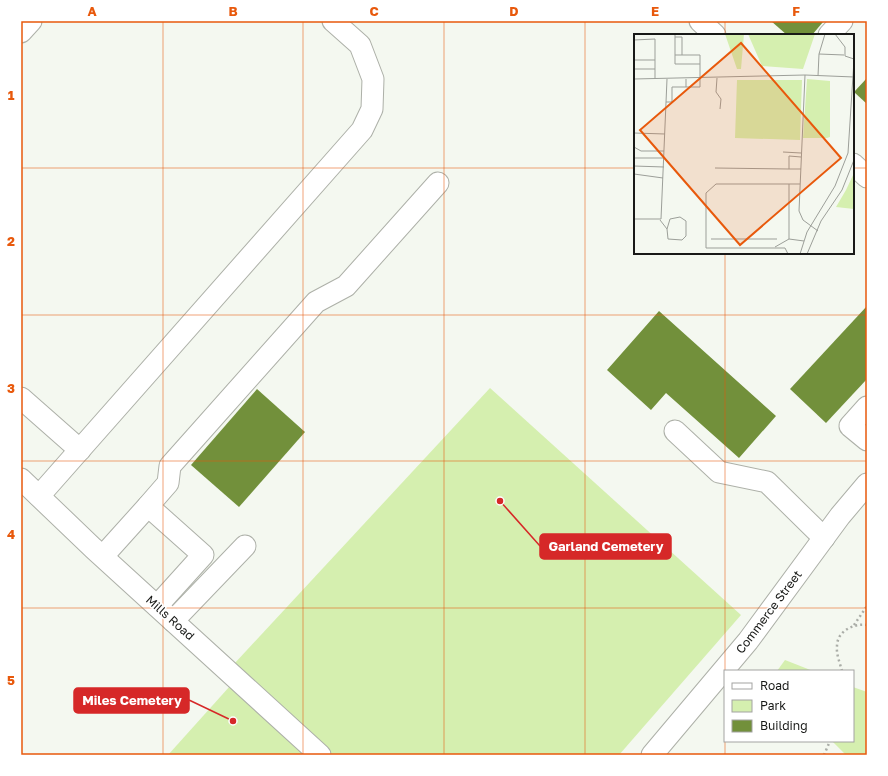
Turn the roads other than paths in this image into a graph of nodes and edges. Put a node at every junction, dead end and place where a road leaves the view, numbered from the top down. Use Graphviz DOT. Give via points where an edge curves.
graph roads {
  1 [pos="31,21"];
  2 [pos="333,21"];
  3 [pos="842,21"];
  4 [pos="21,32"];
  5 [pos="830,34"];
  6 [pos="854,165"];
  7 [pos="867,177"];
  8 [pos="438,183"];
  9 [pos="21,398"];
  10 [pos="867,407"];
  11 [pos="675,431"];
  12 [pos="867,440"];
  13 [pos="80,450"];
  14 [pos="21,479"];
  15 [pos="867,484"];
  16 [pos="39,496"];
  17 [pos="148,506"];
  18 [pos="824,538"];
  19 [pos="245,546"];
  20 [pos="103,556"];
  21 [pos="157,606"];
  22 [pos="173,621"];
  23 [pos="320,755"];
  24 [pos="652,755"];
  1 -- 4 [label="street"];
  2 -- 13 [label="street" via="360,45 372,79 372,109 362,130"];
  3 -- 5 [label="street"];
  6 -- 7 [label="street"];
  8 -- 17 [label="street" via="346,286 316,302 170,466 168,482"];
  9 -- 13 [label="street"];
  10 -- 12 [label="street" via="850,426"];
  11 -- 18 [label="street" via="719,472 767,482"];
  13 -- 16 [label="street"];
  14 -- 16 [label="street, Mills Road"];
  15 -- 18 [label="street, Commerce Street"];
  16 -- 20 [label="street, Mills Road"];
  17 -- 20 [label="street"];
  17 -- 21 [label="street" via="203,555"];
  18 -- 24 [label="street, Commerce Street" via="748,641"];
  19 -- 22 [label="street"];
  20 -- 21 [label="street, Mills Road"];
  21 -- 22 [label="street, Mills Road"];
  22 -- 23 [label="street, Mills Road"];
}
